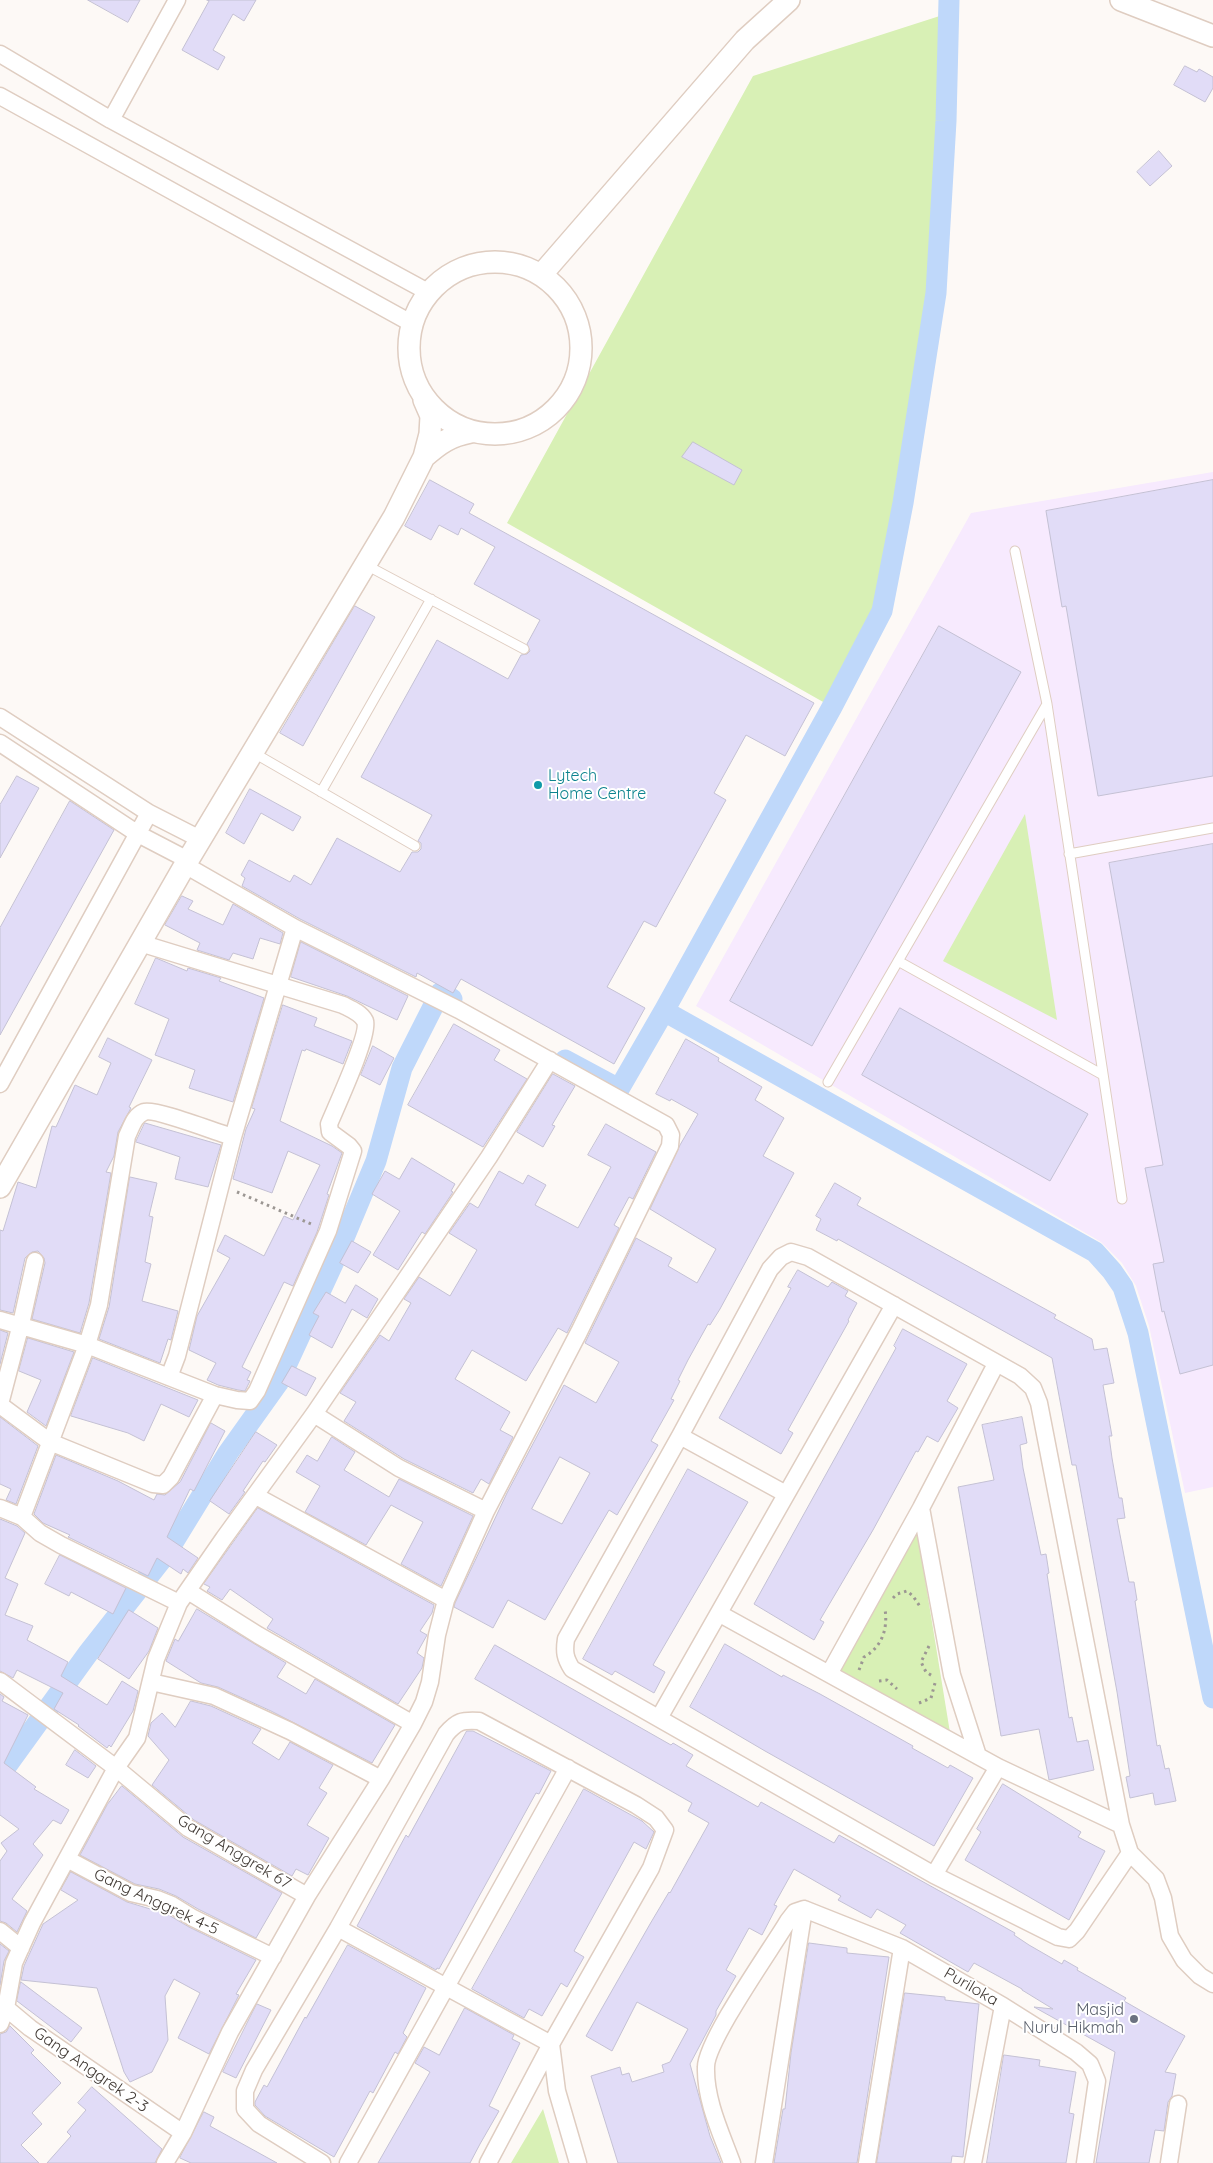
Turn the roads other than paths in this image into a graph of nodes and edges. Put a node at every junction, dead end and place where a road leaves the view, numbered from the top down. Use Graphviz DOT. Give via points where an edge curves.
graph roads {
  1 [pos="177,0"];
  2 [pos="789,0"];
  3 [pos="1121,0"];
  4 [pos="1213,36"];
  5 [pos="0,54"];
  6 [pos="0,96"];
  7 [pos="110,120"];
  8 [pos="542,274"];
  9 [pos="428,292"];
  10 [pos="411,323"];
  11 [pos="424,400"];
  12 [pos="471,432"];
  13 [pos="424,457"];
  14 [pos="1015,551"];
  15 [pos="364,564"];
  16 [pos="431,599"];
  17 [pos="524,649"];
  18 [pos="1047,704"];
  19 [pos="0,717"];
  20 [pos="16,727"];
  21 [pos="2,749"];
  22 [pos="254,753"];
  23 [pos="321,792"];
  24 [pos="149,813"];
  25 [pos="1213,828"];
  26 [pos="138,834"];
  27 [pos="200,839"];
  28 [pos="415,846"];
  29 [pos="1069,854"];
  30 [pos="187,863"];
  31 [pos="295,928"];
  32 [pos="140,942"];
  33 [pos="898,962"];
  34 [pos="278,984"];
  35 [pos="550,1060"];
  36 [pos="1103,1075"];
  37 [pos="828,1082"];
  38 [pos="0,1084"];
  39 [pos="233,1138"];
  40 [pos="0,1187"];
  41 [pos="1122,1200"];
  42 [pos="35,1261"];
  43 [pos="894,1305"];
  44 [pos="0,1320"];
  45 [pos="21,1324"];
  46 [pos="87,1345"];
  47 [pos="996,1364"];
  48 [pos="169,1377"];
  49 [pos="215,1395"];
  50 [pos="0,1405"];
  51 [pos="314,1414"];
  52 [pos="680,1436"];
  53 [pos="50,1442"];
  54 [pos="786,1494"];
  55 [pos="256,1496"];
  56 [pos="0,1508"];
  57 [pos="921,1508"];
  58 [pos="486,1511"];
  59 [pos="22,1517"];
  60 [pos="184,1597"];
  61 [pos="446,1600"];
  62 [pos="720,1614"];
  63 [pos="829,1674"];
  64 [pos="0,1681"];
  65 [pos="151,1682"];
  66 [pos="659,1718"];
  67 [pos="413,1724"];
  68 [pos="978,1756"];
  69 [pos="998,1767"];
  70 [pos="116,1768"];
  71 [pos="568,1768"];
  72 [pos="381,1779"];
  73 [pos="1122,1825"];
  74 [pos="1130,1854"];
  75 [pos="67,1859"];
  76 [pos="934,1875"];
  77 [pos="307,1896"];
  78 [pos="804,1909"];
  79 [pos="338,1928"];
  80 [pos="0,1931"];
  81 [pos="21,1948"];
  82 [pos="902,1948"];
  83 [pos="273,1957"];
  84 [pos="1213,1984"];
  85 [pos="446,1987"];
  86 [pos="1003,2006"];
  87 [pos="3,2007"];
  88 [pos="0,2024"];
  89 [pos="551,2044"];
  90 [pos="1178,2104"];
  91 [pos="183,2133"];
  92 [pos="166,2163"];
  93 [pos="322,2163"];
  94 [pos="348,2163"];
  95 [pos="488,2163"];
  96 [pos="578,2163"];
  97 [pos="732,2163"];
  98 [pos="764,2163"];
  99 [pos="868,2163"];
  100 [pos="973,2163"];
  101 [pos="1085,2163"];
  102 [pos="1169,2163"];
  1 -- 7 [label="street"];
  2 -- 8 [label="street" via="745,40"];
  3 -- 4 [label="street"];
  5 -- 7 [label="street"];
  6 -- 10 [label="street"];
  7 -- 9 [label="street"];
  8 -- 9 [label="street" via="519,264 494,260 470,264 447,275"];
  8 -- 12 [label="street" via="564,295 578,323 582,353 574,384 557,409 532,427 502,435"];
  9 -- 10 [label="street"];
  10 -- 11 [label="street" via="408,350 412,376"];
  11 -- 12 [label="street" via="444,419"];
  11 -- 13 [label="street" via="431,416"];
  12 -- 13 [label="street" via="454,436"];
  13 -- 15 [label="street" via="394,517"];
  14 -- 18 [label="lane"];
  15 -- 16 [label="lane"];
  15 -- 22 [label="street"];
  16 -- 17 [label="lane"];
  16 -- 23 [label="lane"];
  18 -- 29 [label="lane"];
  18 -- 33 [label="lane"];
  19 -- 20 [label="street"];
  20 -- 21 [label="street"];
  20 -- 24 [label="street"];
  21 -- 26 [label="street"];
  22 -- 23 [label="lane"];
  22 -- 27 [label="street"];
  23 -- 28 [label="lane"];
  24 -- 26 [label="street"];
  24 -- 27 [label="street"];
  25 -- 29 [label="lane"];
  26 -- 30 [label="street"];
  26 -- 38 [label="street"];
  27 -- 30 [label="street"];
  29 -- 36 [label="lane"];
  30 -- 31 [label="street"];
  30 -- 32 [label="street"];
  31 -- 34 [label="street"];
  31 -- 35 [label="street" via="459,1010"];
  32 -- 34 [label="street"];
  32 -- 40 [label="street"];
  33 -- 36 [label="lane"];
  33 -- 37 [label="lane"];
  34 -- 39 [label="street"];
  34 -- 49 [label="street" via="344,1005 360,1015 366,1027 329,1124 330,1132 353,1152 328,1231 257,1390 250,1400"];
  35 -- 51 [label="street" via="489,1157"];
  35 -- 58 [label="street" via="666,1125 671,1135 670,1146"];
  36 -- 41 [label="lane"];
  39 -- 46 [label="street" via="160,1113 146,1111 135,1118 127,1136 99,1304"];
  39 -- 48 [label="street"];
  42 -- 45 [label="street"];
  43 -- 47 [label="street"];
  43 -- 52 [label="street" via="808,1256 791,1252 781,1257 770,1269"];
  43 -- 54 [label="street"];
  44 -- 45 [label="street"];
  45 -- 46 [label="street"];
  45 -- 50 [label="street"];
  46 -- 48 [label="street"];
  46 -- 53 [label="street"];
  47 -- 57 [label="street"];
  47 -- 73 [label="street" via="1027,1382 1040,1403"];
  48 -- 49 [label="street"];
  49 -- 53 [label="street" via="171,1477 163,1485 153,1484"];
  50 -- 53 [label="street"];
  51 -- 55 [label="street"];
  51 -- 58 [label="street" via="399,1468"];
  52 -- 54 [label="street"];
  52 -- 66 [label="street" via="566,1639 564,1652 572,1669"];
  53 -- 59 [label="street"];
  54 -- 62 [label="street"];
  55 -- 60 [label="street"];
  55 -- 61 [label="street"];
  56 -- 59 [label="street"];
  57 -- 63 [label="street"];
  57 -- 68 [label="street" via="952,1675"];
  58 -- 61 [label="street"];
  59 -- 60 [label="street" via="61,1545 158,1594"];
  60 -- 65 [label="street" via="156,1659"];
  60 -- 67 [label="street" via="258,1635"];
  61 -- 67 [label="street" via="430,1682"];
  62 -- 63 [label="street"];
  62 -- 66 [label="street"];
  63 -- 68 [label="street"];
  64 -- 70 [label="street, Gang Anggrek 67"];
  65 -- 70 [label="street" via="137,1738"];
  65 -- 72 [label="street" via="214,1696"];
  66 -- 76 [label="street"];
  67 -- 72 [label="street"];
  68 -- 69 [label="street"];
  69 -- 73 [label="street"];
  69 -- 76 [label="street"];
  70 -- 75 [label="street"];
  70 -- 77 [label="street, Gang Anggrek 67" via="188,1828"];
  71 -- 79 [label="street" via="479,1721 465,1720 454,1724"];
  71 -- 85 [label="street"];
  71 -- 89 [label="street" via="636,1805 656,1818 665,1830 651,1868"];
  72 -- 77 [label="street"];
  73 -- 74 [label="street"];
  74 -- 76 [label="street" via="1069,1939 1058,1937"];
  74 -- 84 [label="street" via="1156,1879 1164,1898 1170,1936 1184,1960"];
  75 -- 81 [label="street"];
  75 -- 83 [label="street, Gang Anggrek 4-5" via="131,1893 157,1899"];
  77 -- 83 [label="street"];
  78 -- 82 [label="street, Puriloka"];
  78 -- 97 [label="street" via="795,1912 788,1920 716,2039 706,2065 713,2109"];
  78 -- 98 [label="street"];
  79 -- 85 [label="street"];
  79 -- 93 [label="street" via="254,2070 245,2091 245,2109 259,2124"];
  80 -- 81 [label="street"];
  81 -- 87 [label="street"];
  82 -- 86 [label="street, Puriloka"];
  82 -- 99 [label="street"];
  83 -- 91 [label="street" via="230,2032"];
  85 -- 89 [label="street"];
  85 -- 94 [label="street"];
  86 -- 100 [label="street"];
  86 -- 101 [label="street, Puriloka" via="1090,2064 1097,2080"];
  87 -- 88 [label="street"];
  87 -- 91 [label="street, Gang Anggrek 2-3"];
  89 -- 95 [label="street"];
  89 -- 96 [label="street" via="557,2091"];
  90 -- 102 [label="street"];
  91 -- 92 [label="street"];
}
